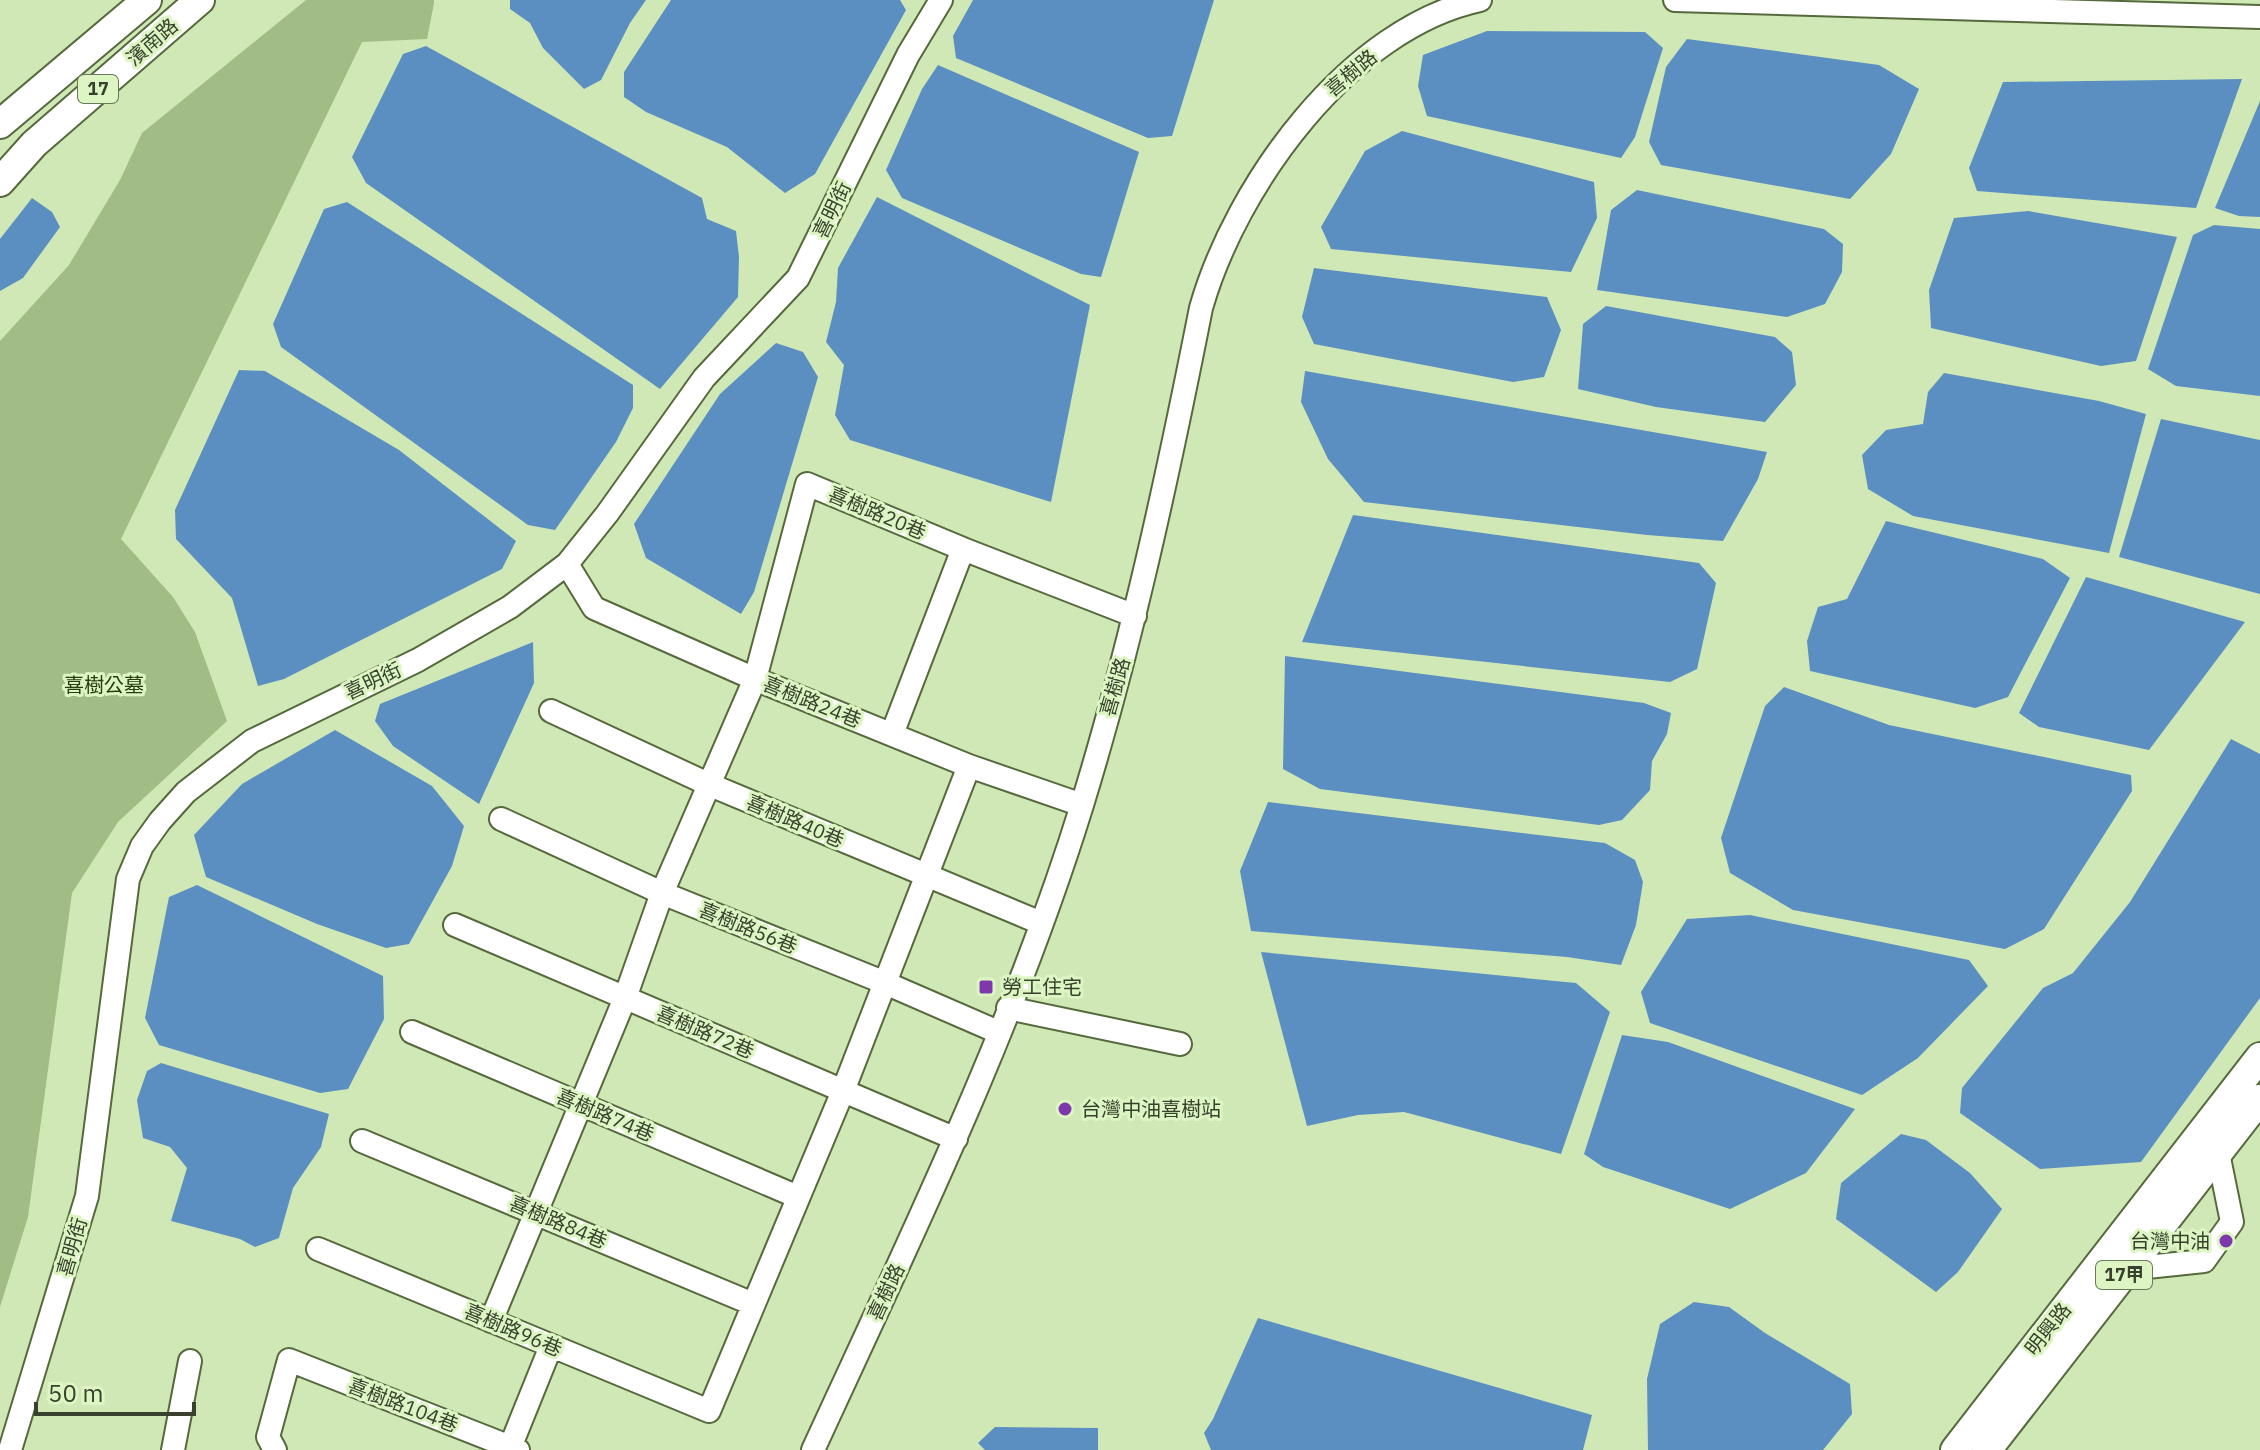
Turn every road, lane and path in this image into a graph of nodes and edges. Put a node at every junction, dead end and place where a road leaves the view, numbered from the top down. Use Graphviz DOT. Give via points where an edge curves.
graph roads {
  1 [pos="147,0"];
  2 [pos="200,0"];
  3 [pos="941,0"];
  4 [pos="1675,0"];
  5 [pos="1470,1"];
  6 [pos="2260,17"];
  7 [pos="0,124"];
  8 [pos="0,182"];
  9 [pos="963,549"];
  10 [pos="567,564"];
  11 [pos="1135,616"];
  12 [pos="755,679"];
  13 [pos="551,711"];
  14 [pos="892,734"];
  15 [pos="969,766"];
  16 [pos="708,784"];
  17 [pos="1082,805"];
  18 [pos="501,819"];
  19 [pos="926,877"];
  20 [pos="662,893"];
  21 [pos="1041,923"];
  22 [pos="455,925"];
  23 [pos="883,982"];
  24 [pos="625,998"];
  25 [pos="1008,1008"];
  26 [pos="412,1032"];
  27 [pos="998,1032"];
  28 [pos="1180,1044"];
  29 [pos="2260,1057"];
  30 [pos="843,1091"];
  31 [pos="2260,1099"];
  32 [pos="581,1104"];
  33 [pos="956,1139"];
  34 [pos="362,1141"];
  35 [pos="2218,1153"];
  36 [pos="798,1197"];
  37 [pos="535,1213"];
  38 [pos="318,1249"];
  39 [pos="2128,1269"];
  40 [pos="753,1304"];
  41 [pos="491,1321"];
  42 [pos="551,1346"];
  43 [pos="190,1361"];
  44 [pos="513,1449"];
  45 [pos="10,1450"];
  46 [pos="173,1450"];
  47 [pos="275,1450"];
  48 [pos="813,1450"];
  49 [pos="1955,1450"];
  50 [pos="1987,1450"];
  1 -- 7 [label="main road, 濱南路 / 17"];
  2 -- 8 [label="main road, 濱南路 / 17" via="34,144"];
  3 -- 10 [label="street, 喜明街" via="908,55 798,278 704,378"];
  4 -- 6 [label="street"];
  5 -- 11 [label="street, 喜樹路" via="1446,9 1381,48 1319,99 1240,214 1201,308"];
  9 -- 11 [label="street, 喜樹路20巷"];
  9 -- 12 [label="street, 喜樹路20巷" via="807,484"];
  9 -- 14 [label="street"];
  10 -- 12 [label="street, 喜樹路24巷" via="594,608"];
  10 -- 45 [label="street, 喜明街" via="510,607 418,660 252,741 186,792 142,846 128,879 87,1196"];
  11 -- 17 [label="street, 喜樹路"];
  12 -- 14 [label="street, 喜樹路24巷"];
  12 -- 16 [label="street"];
  13 -- 16 [label="street, 喜樹路40巷"];
  14 -- 15 [label="street, 喜樹路24巷"];
  15 -- 17 [label="street, 喜樹路24巷"];
  15 -- 19 [label="street"];
  16 -- 19 [label="street, 喜樹路40巷"];
  16 -- 20 [label="street"];
  17 -- 21 [label="street, 喜樹路"];
  18 -- 20 [label="street, 喜樹路56巷"];
  19 -- 21 [label="street, 喜樹路40巷"];
  19 -- 23 [label="street"];
  20 -- 23 [label="street, 喜樹路56巷"];
  20 -- 24 [label="street"];
  21 -- 25 [label="street, 喜樹路"];
  22 -- 24 [label="street, 喜樹路72巷"];
  23 -- 27 [label="street, 喜樹路56巷"];
  23 -- 30 [label="street"];
  24 -- 30 [label="street, 喜樹路72巷"];
  24 -- 32 [label="street"];
  25 -- 27 [label="street, 喜樹路"];
  25 -- 28 [label="street"];
  26 -- 32 [label="street, 喜樹路74巷"];
  27 -- 33 [label="street, 喜樹路"];
  29 -- 49 [label="main road, 明興路 / 17甲"];
  30 -- 33 [label="street, 喜樹路72巷"];
  30 -- 36 [label="street"];
  31 -- 35 [label="main road, 明興路 / 17甲"];
  32 -- 36 [label="street, 喜樹路74巷"];
  32 -- 37 [label="street"];
  33 -- 48 [label="street, 喜樹路"];
  34 -- 37 [label="street, 喜樹路84巷"];
  35 -- 39 [label="main road, 明興路 / 17甲"];
  35 -- 39 [label="street" via="2232,1222 2204,1261"];
  36 -- 40 [label="street"];
  37 -- 40 [label="street, 喜樹路84巷"];
  37 -- 41 [label="street"];
  38 -- 41 [label="street, 喜樹路96巷"];
  39 -- 50 [label="main road, 明興路 / 17甲"];
  40 -- 42 [label="street, 喜樹路96巷" via="709,1411"];
  41 -- 42 [label="street, 喜樹路96巷"];
  42 -- 44 [label="street"];
  43 -- 46 [label="street"];
  44 -- 47 [label="street, 喜樹路104巷" via="289,1360 268,1437"];
}
